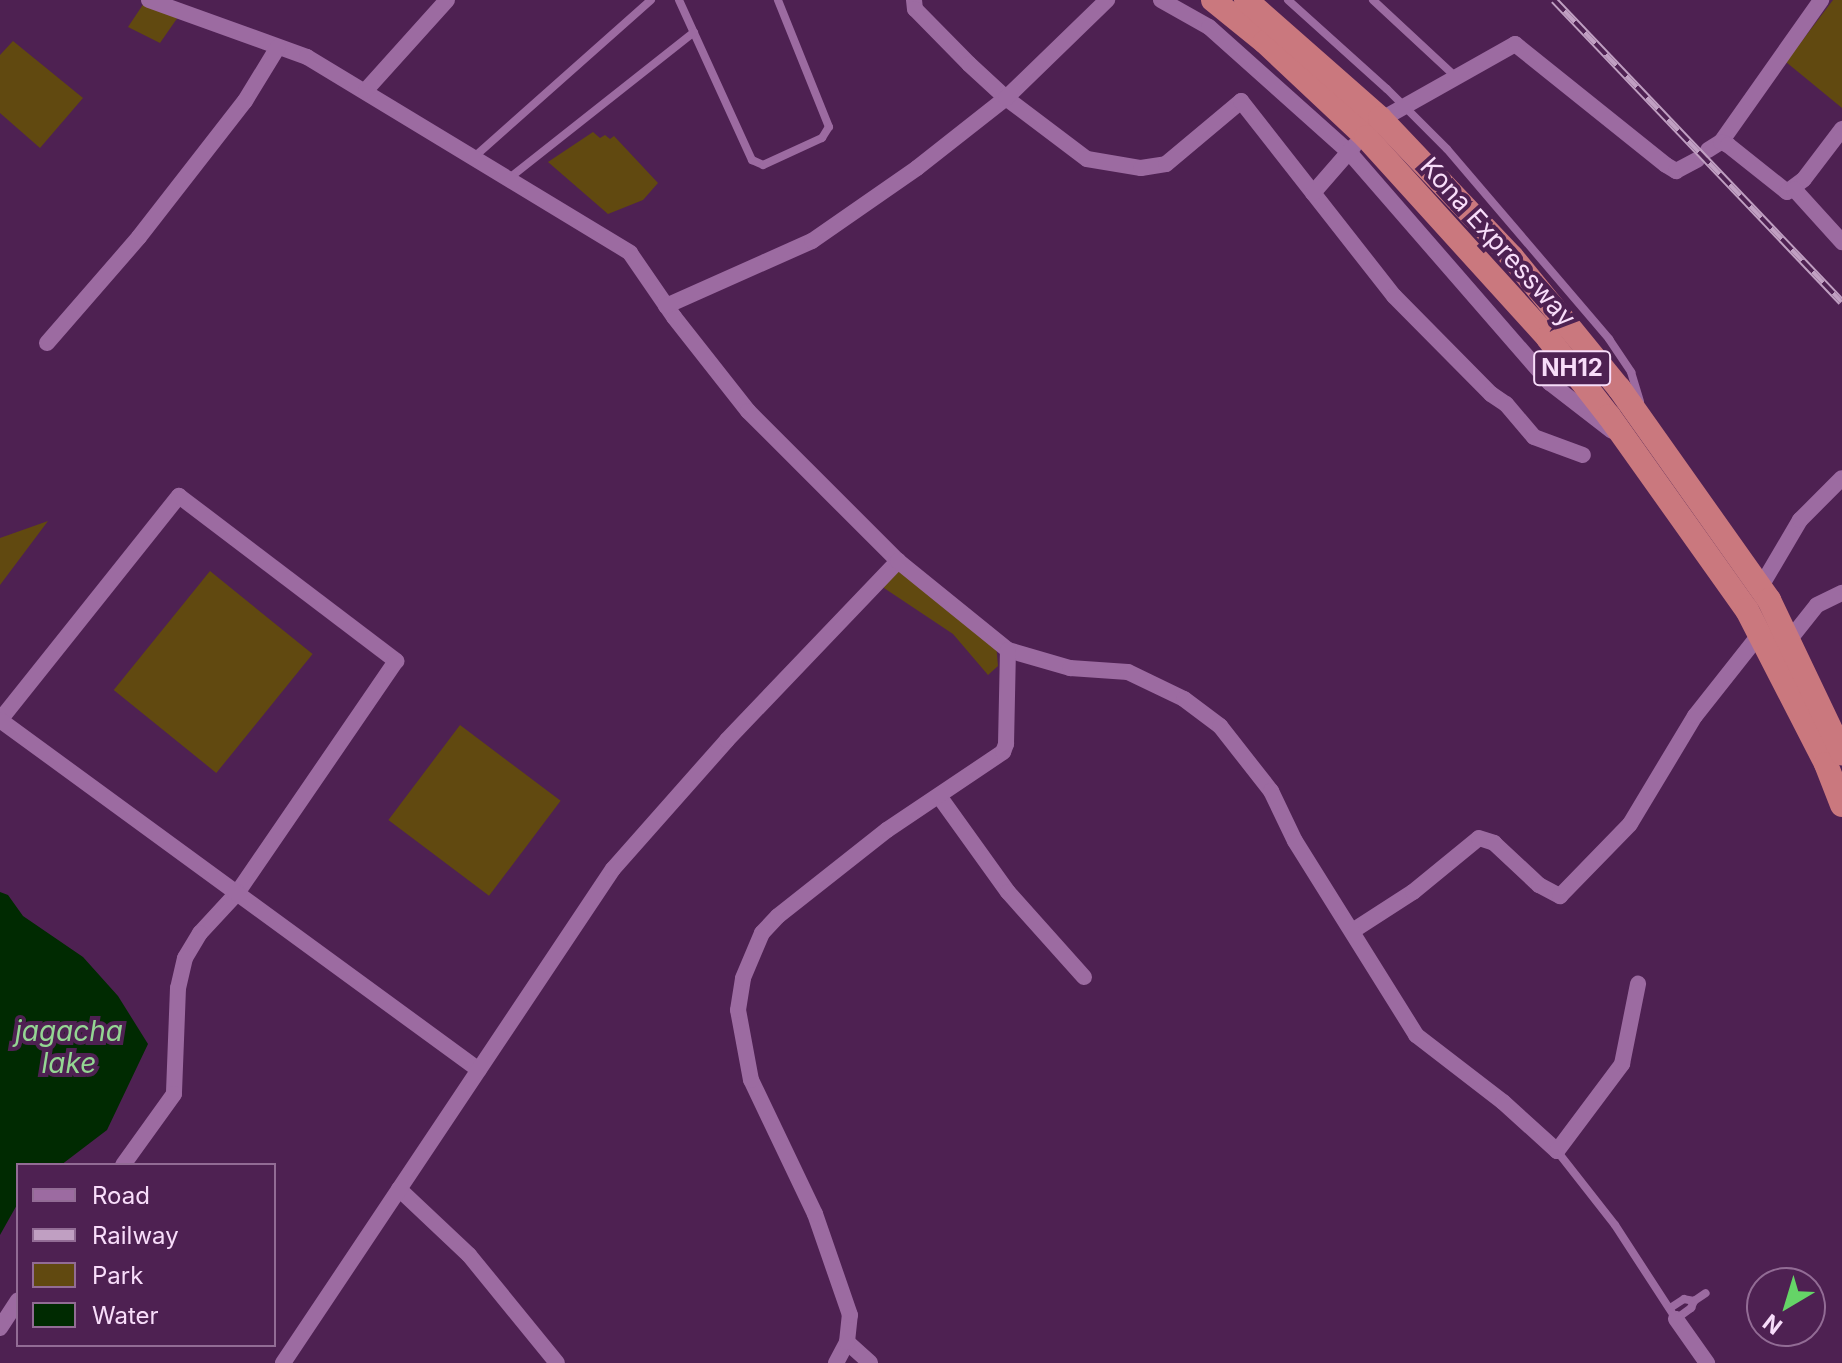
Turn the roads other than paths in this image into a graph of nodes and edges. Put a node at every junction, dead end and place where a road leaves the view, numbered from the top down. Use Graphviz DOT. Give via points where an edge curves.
graph roads {
  1 [pos="149,0"];
  2 [pos="447,0"];
  3 [pos="651,0"];
  4 [pos="679,0"];
  5 [pos="778,0"];
  6 [pos="914,0"];
  7 [pos="1107,0"];
  8 [pos="1161,0"];
  9 [pos="1213,0"];
  10 [pos="1246,0"];
  11 [pos="1288,0"];
  12 [pos="1373,0"];
  13 [pos="1821,0"];
  14 [pos="694,32"];
  15 [pos="278,47"];
  16 [pos="1456,77"];
  17 [pos="366,90"];
  18 [pos="1006,98"];
  19 [pos="1405,106"];
  20 [pos="1842,129"];
  21 [pos="1364,135"];
  22 [pos="1709,151"];
  23 [pos="473,158"];
  24 [pos="508,179"];
  25 [pos="1794,189"];
  26 [pos="1313,193"];
  27 [pos="1842,242"];
  28 [pos="666,306"];
  29 [pos="47,343"];
  30 [pos="1647,426"];
  31 [pos="1583,455"];
  32 [pos="1842,478"];
  33 [pos="898,561"];
  34 [pos="1842,593"];
  35 [pos="1764,594"];
  36 [pos="1747,610"];
  37 [pos="1759,635"];
  38 [pos="1790,639"];
  39 [pos="1008,650"];
  40 [pos="0,720"];
  41 [pos="1842,753"];
  42 [pos="939,796"];
  43 [pos="1842,805"];
  44 [pos="238,892"];
  45 [pos="1354,930"];
  46 [pos="1084,977"];
  47 [pos="1638,984"];
  48 [pos="479,1070"];
  49 [pos="1557,1151"];
  50 [pos="124,1163"];
  51 [pos="399,1189"];
  52 [pos="1706,1293"];
  53 [pos="16,1303"];
  54 [pos="1673,1313"];
  55 [pos="0,1328"];
  56 [pos="847,1342"];
  57 [pos="283,1363"];
  58 [pos="557,1363"];
  59 [pos="836,1363"];
  60 [pos="870,1363"];
  61 [pos="1707,1363"];
  1 -- 15 [label="street"];
  2 -- 17 [label="street"];
  3 -- 23 [label="lane"];
  4 -- 14 [label="lane"];
  5 -- 14 [label="lane" via="829,127 822,138 763,165 752,160"];
  6 -- 18 [label="street" via="929,24"];
  7 -- 18 [label="street"];
  8 -- 21 [label="street" via="1209,27"];
  9 -- 21 [label="highway, Kona Expressway / NH12"];
  10 -- 21 [label="highway, Kona Expressway / NH12"];
  11 -- 19 [label="lane"];
  12 -- 16 [label="lane"];
  13 -- 22 [label="street"];
  14 -- 24 [label="lane"];
  15 -- 17 [label="street"];
  15 -- 29 [label="street" via="236,113"];
  16 -- 19 [label="street"];
  16 -- 22 [label="street" via="1515,44 1676,171"];
  17 -- 23 [label="street"];
  18 -- 26 [label="street" via="1087,159 1141,168 1166,164 1241,101"];
  18 -- 28 [label="street" via="812,241"];
  19 -- 21 [label="street"];
  19 -- 30 [label="lane" via="1609,339 1631,372"];
  20 -- 25 [label="street"];
  21 -- 26 [label="street"];
  21 -- 30 [label="highway, Kona Expressway / NH12" via="1512,257"];
  21 -- 36 [label="highway, Kona Expressway / NH12" via="1548,338"];
  22 -- 25 [label="street" via="1782,190"];
  23 -- 24 [label="street"];
  24 -- 28 [label="street" via="630,253"];
  25 -- 27 [label="street"];
  26 -- 31 [label="street" via="1394,296 1534,437"];
  28 -- 33 [label="street" via="748,411"];
  30 -- 35 [label="highway, Kona Expressway / NH12"];
  32 -- 35 [label="street" via="1800,520"];
  33 -- 39 [label="street"];
  33 -- 48 [label="street" via="613,869"];
  34 -- 38 [label="street" via="1817,605"];
  35 -- 36 [label="highway"];
  35 -- 38 [label="highway, Kona Expressway / NH12"];
  36 -- 37 [label="highway, Kona Expressway / NH12"];
  37 -- 43 [label="highway, Kona Expressway / NH12"];
  37 -- 45 [label="street" via="1695,716 1630,824 1560,896 1549,893 1494,843 1479,838 1413,892"];
  38 -- 41 [label="highway, Kona Expressway / NH12"];
  39 -- 42 [label="street" via="1003,752"];
  39 -- 45 [label="street" via="1070,668 1128,672 1184,699 1220,726 1271,791 1295,841"];
  40 -- 44 [label="street"];
  40 -- 44 [label="street" via="179,496 396,661"];
  42 -- 46 [label="street" via="1008,892"];
  42 -- 56 [label="street" via="778,916 762,933 743,978 738,1010 751,1080 838,1274 850,1315"];
  44 -- 48 [label="street"];
  44 -- 50 [label="street" via="185,958 178,988 174,1094"];
  45 -- 49 [label="street" via="1416,1035"];
  47 -- 49 [label="street" via="1622,1064"];
  48 -- 51 [label="street"];
  49 -- 54 [label="lane" via="1615,1225"];
  51 -- 57 [label="street"];
  51 -- 58 [label="street" via="469,1255"];
  52 -- 54 [label="lane" via="1691,1308"];
  53 -- 55 [label="street"];
  54 -- 61 [label="street"];
  56 -- 59 [label="street"];
  56 -- 60 [label="street"];
}
